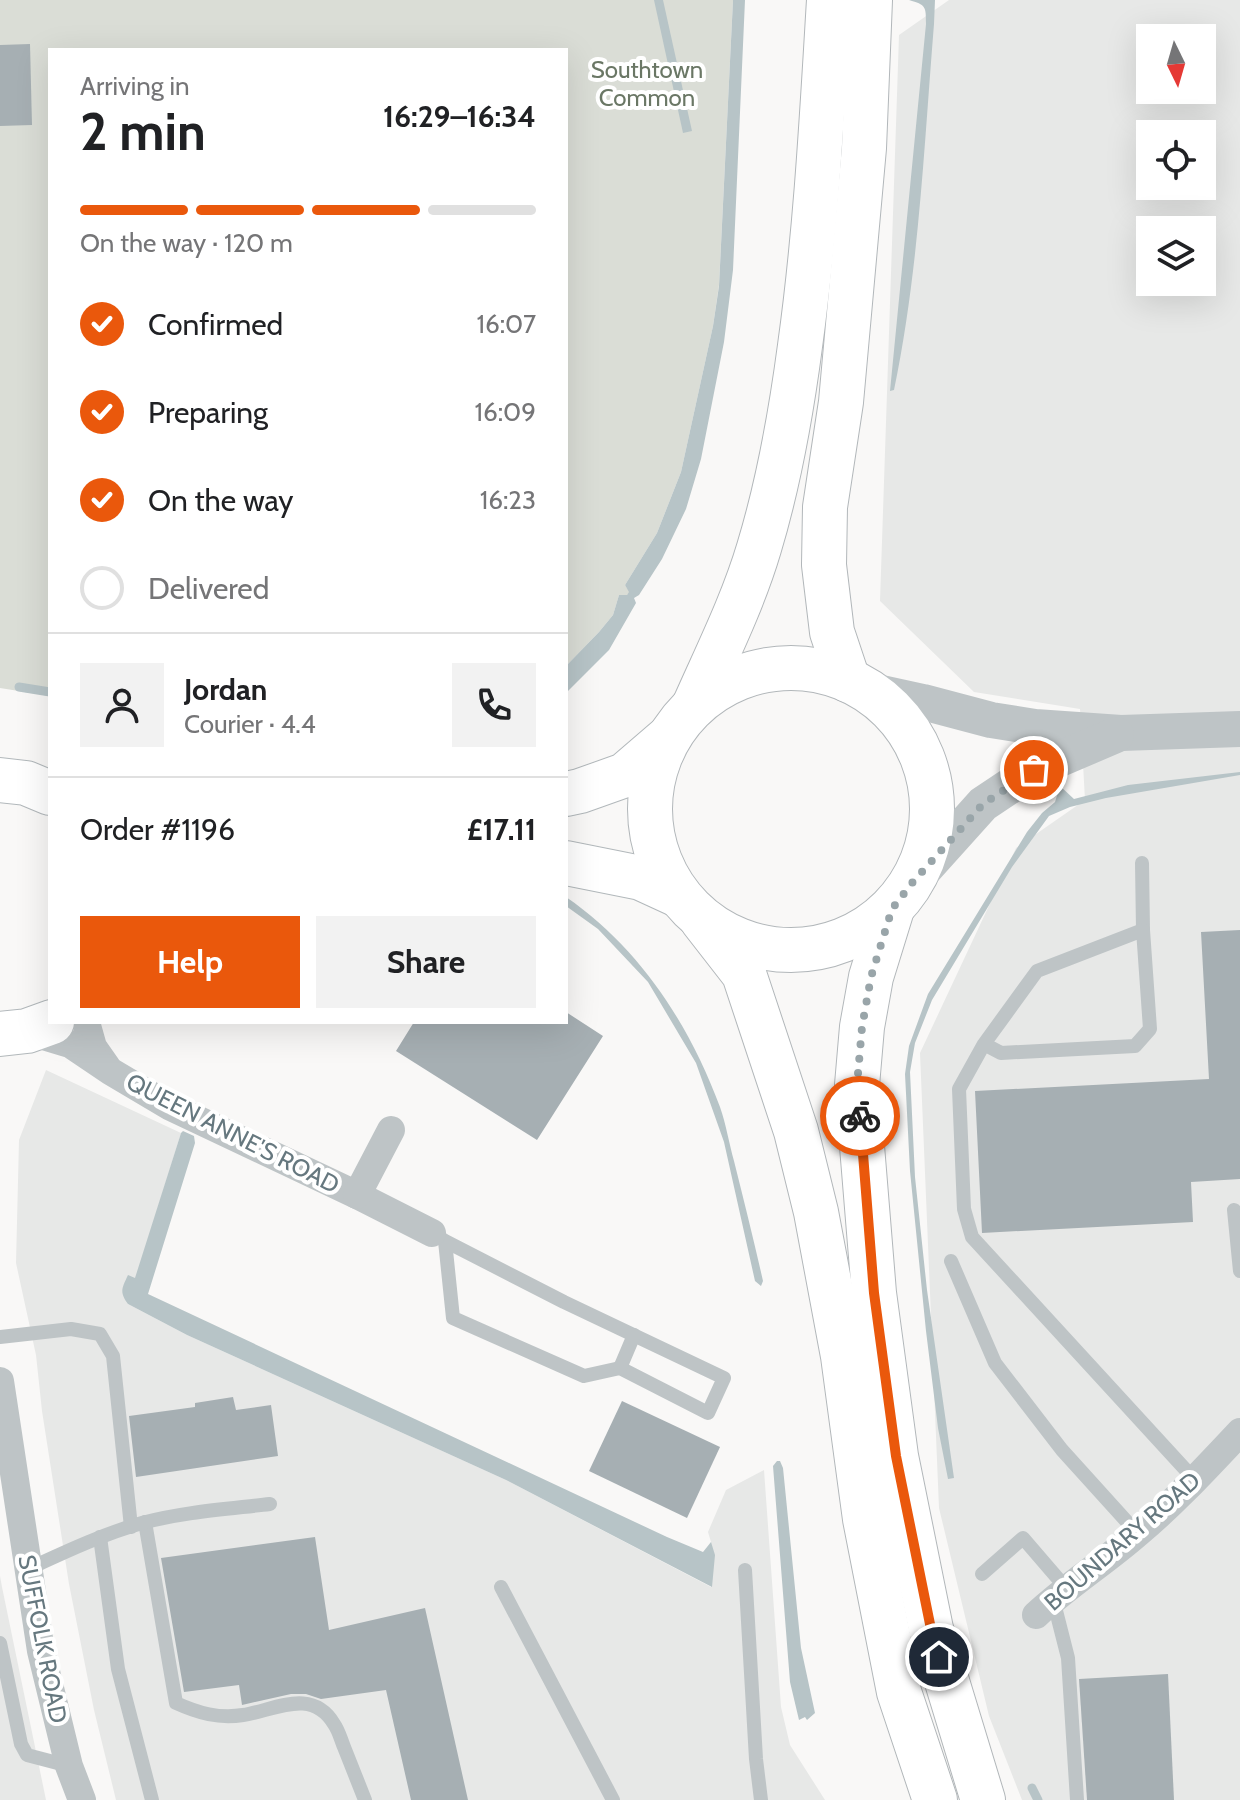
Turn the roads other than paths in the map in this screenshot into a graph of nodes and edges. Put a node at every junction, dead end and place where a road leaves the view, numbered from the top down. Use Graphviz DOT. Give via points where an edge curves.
graph roads {
  1 [pos="829,0"];
  2 [pos="870,0"];
  3 [pos="858,685"];
  4 [pos="681,722"];
  5 [pos="1240,729"];
  6 [pos="1121,733"];
  7 [pos="0,780"];
  8 [pos="48,792"];
  9 [pos="568,794"];
  10 [pos="568,863"];
  11 [pos="1142,863"];
  12 [pos="902,896"];
  13 [pos="690,908"];
  14 [pos="1143,930"];
  15 [pos="87,1024"];
  16 [pos="18,1032"];
  17 [pos="984,1044"];
  18 [pos="110,1071"];
  19 [pos="391,1130"];
  20 [pos="357,1195"];
  21 [pos="1234,1210"];
  22 [pos="438,1237"];
  23 [pos="951,1261"];
  24 [pos="1240,1271"];
  25 [pos="634,1335"];
  26 [pos="0,1337"];
  27 [pos="620,1368"];
  28 [pos="0,1381"];
  29 [pos="1240,1432"];
  30 [pos="1195,1480"];
  31 [pos="270,1504"];
  32 [pos="138,1524"];
  33 [pos="1138,1534"];
  34 [pos="100,1537"];
  35 [pos="28,1569"];
  36 [pos="745,1570"];
  37 [pos="982,1574"];
  38 [pos="501,1587"];
  39 [pos="1052,1601"];
  40 [pos="0,1643"];
  41 [pos="69,1766"];
  42 [pos="82,1800"];
  43 [pos="152,1800"];
  44 [pos="365,1800"];
  45 [pos="613,1800"];
  46 [pos="761,1800"];
  47 [pos="935,1800"];
  48 [pos="983,1800"];
  49 [pos="1077,1800"];
  1 -- 4 [label="main road" via="808,290 779,476 734,616"];
  2 -- 3 [label="main road" via="864,148 841,402 825,507 824,565 832,632"];
  3 -- 4 [label="main road" via="808,669 767,670 728,682"];
  3 -- 6 [label="street" via="991,720"];
  3 -- 12 [label="main road" via="895,714 916,744 929,778 933,814 927,850"];
  4 -- 9 [label="main road" via="625,775"];
  4 -- 13 [label="main road" via="652,776 649,818 657,859"];
  5 -- 6 [label="street"];
  6 -- 12 [label="street" via="1034,770 983,804"];
  7 -- 8 [label="main road"];
  10 -- 13 [label="main road" via="641,878"];
  11 -- 14 [label="lane"];
  12 -- 13 [label="main road" via="859,934 820,948 778,951 738,941"];
  12 -- 48 [label="main road" via="871,977 857,1085 874,1293 896,1456 931,1629"];
  13 -- 47 [label="main road" via="744,974 796,1131 843,1356 865,1519 899,1692"];
  14 -- 17 [label="lane" via="1037,971"];
  14 -- 17 [label="lane" via="1150,1029 1135,1046 1001,1053"];
  15 -- 18 [label="street, QUEEN ANNE'S ROAD" via="93,1047"];
  16 -- 18 [label="street, QUEEN ANNE'S ROAD" via="70,1044"];
  17 -- 30 [label="lane" via="959,1089 964,1209 972,1237"];
  18 -- 20 [label="street, QUEEN ANNE'S ROAD" via="169,1106"];
  19 -- 20 [label="street, QUEEN ANNE'S ROAD"];
  20 -- 22 [label="street, QUEEN ANNE'S ROAD"];
  21 -- 24 [label="lane"];
  22 -- 25 [label="lane"];
  22 -- 27 [label="lane" via="453,1318 584,1376"];
  23 -- 33 [label="lane" via="995,1363 1062,1450"];
  25 -- 27 [label="lane"];
  25 -- 27 [label="lane" via="724,1378 708,1413"];
  26 -- 32 [label="lane" via="71,1329 100,1334 113,1356"];
  28 -- 35 [label="street, SUFFOLK ROAD"];
  29 -- 30 [label="street, BOUNDARY ROAD"];
  30 -- 33 [label="street, BOUNDARY ROAD"];
  31 -- 32 [label="lane"];
  32 -- 34 [label="lane"];
  32 -- 44 [label="lane" via="176,1703 220,1716 297,1702 323,1710 335,1725"];
  33 -- 39 [label="street, BOUNDARY ROAD"];
  34 -- 35 [label="lane"];
  34 -- 43 [label="lane" via="118,1669"];
  35 -- 41 [label="street, SUFFOLK ROAD"];
  36 -- 46 [label="lane"];
  37 -- 39 [label="lane" via="1023,1538"];
  38 -- 45 [label="lane"];
  39 -- 49 [label="lane" via="1068,1658"];
  40 -- 41 [label="lane" via="27,1755"];
  41 -- 42 [label="street, SUFFOLK ROAD"];
}
